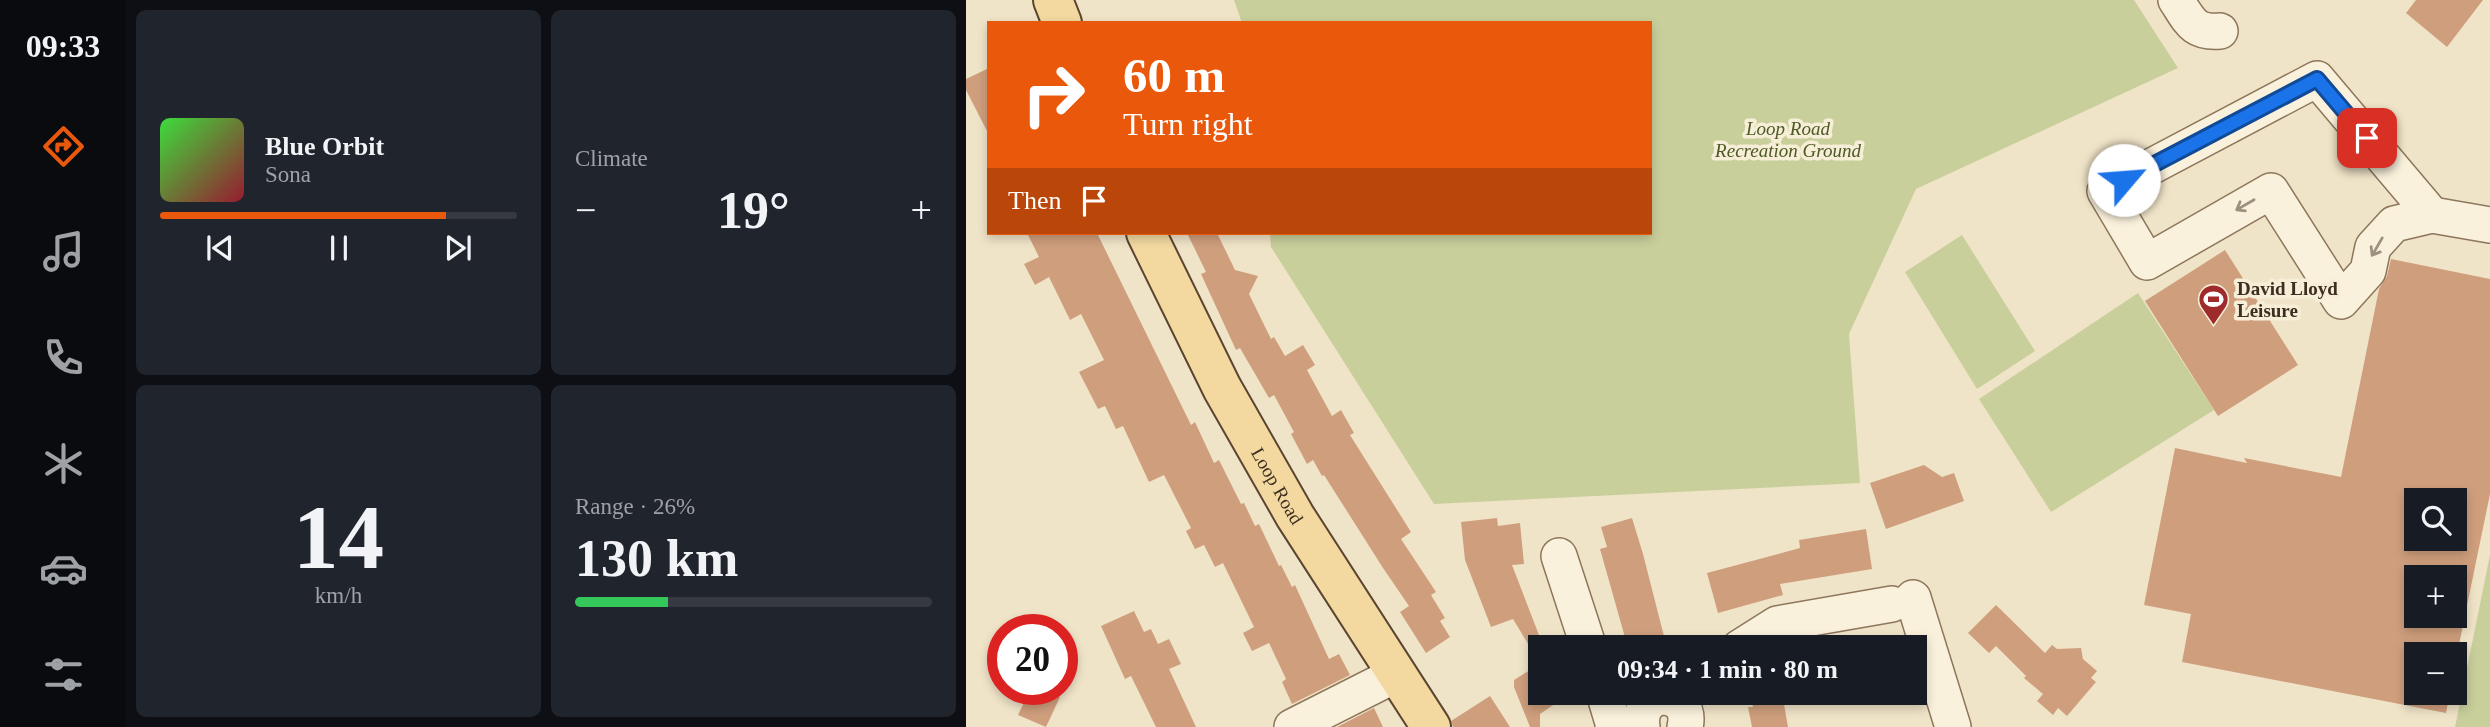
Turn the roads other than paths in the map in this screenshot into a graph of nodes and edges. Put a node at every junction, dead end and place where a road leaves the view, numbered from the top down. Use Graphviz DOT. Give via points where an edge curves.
graph roads {
  1 [pos="1053,0"];
  2 [pos="2176,0"];
  3 [pos="1061,21"];
  4 [pos="2220,31"];
  5 [pos="2432,215"];
  6 [pos="2490,225"];
  7 [pos="1147,235"];
  8 [pos="1559,556"];
  9 [pos="1585,635"];
  10 [pos="1760,635"];
  11 [pos="1916,635"];
  12 [pos="1927,663"];
  13 [pos="1397,674"];
  14 [pos="1613,705"];
  15 [pos="1677,706"];
  16 [pos="1627,725"];
  17 [pos="1292,727"];
  18 [pos="1431,727"];
  19 [pos="1953,727"];
  1 -- 3 [label="main road"];
  2 -- 4 [label="street" via="2200,30"];
  5 -- 5 [label="street, one-way" via="2394,224 2373,247 2368,271 2342,301 2270,191 2147,262 2105,191 2317,79"];
  5 -- 6 [label="street"];
  7 -- 13 [label="main road, Loop Road" via="1222,388 1295,516"];
  8 -- 9 [label="street"];
  10 -- 11 [label="street" via="1777,624 1902,601"];
  12 -- 19 [label="street"];
  13 -- 17 [label="street"];
  13 -- 18 [label="main road, Loop Road"];
  14 -- 16 [label="street"];
  15 -- 16 [label="street" via="1659,698 1652,700"];
}
